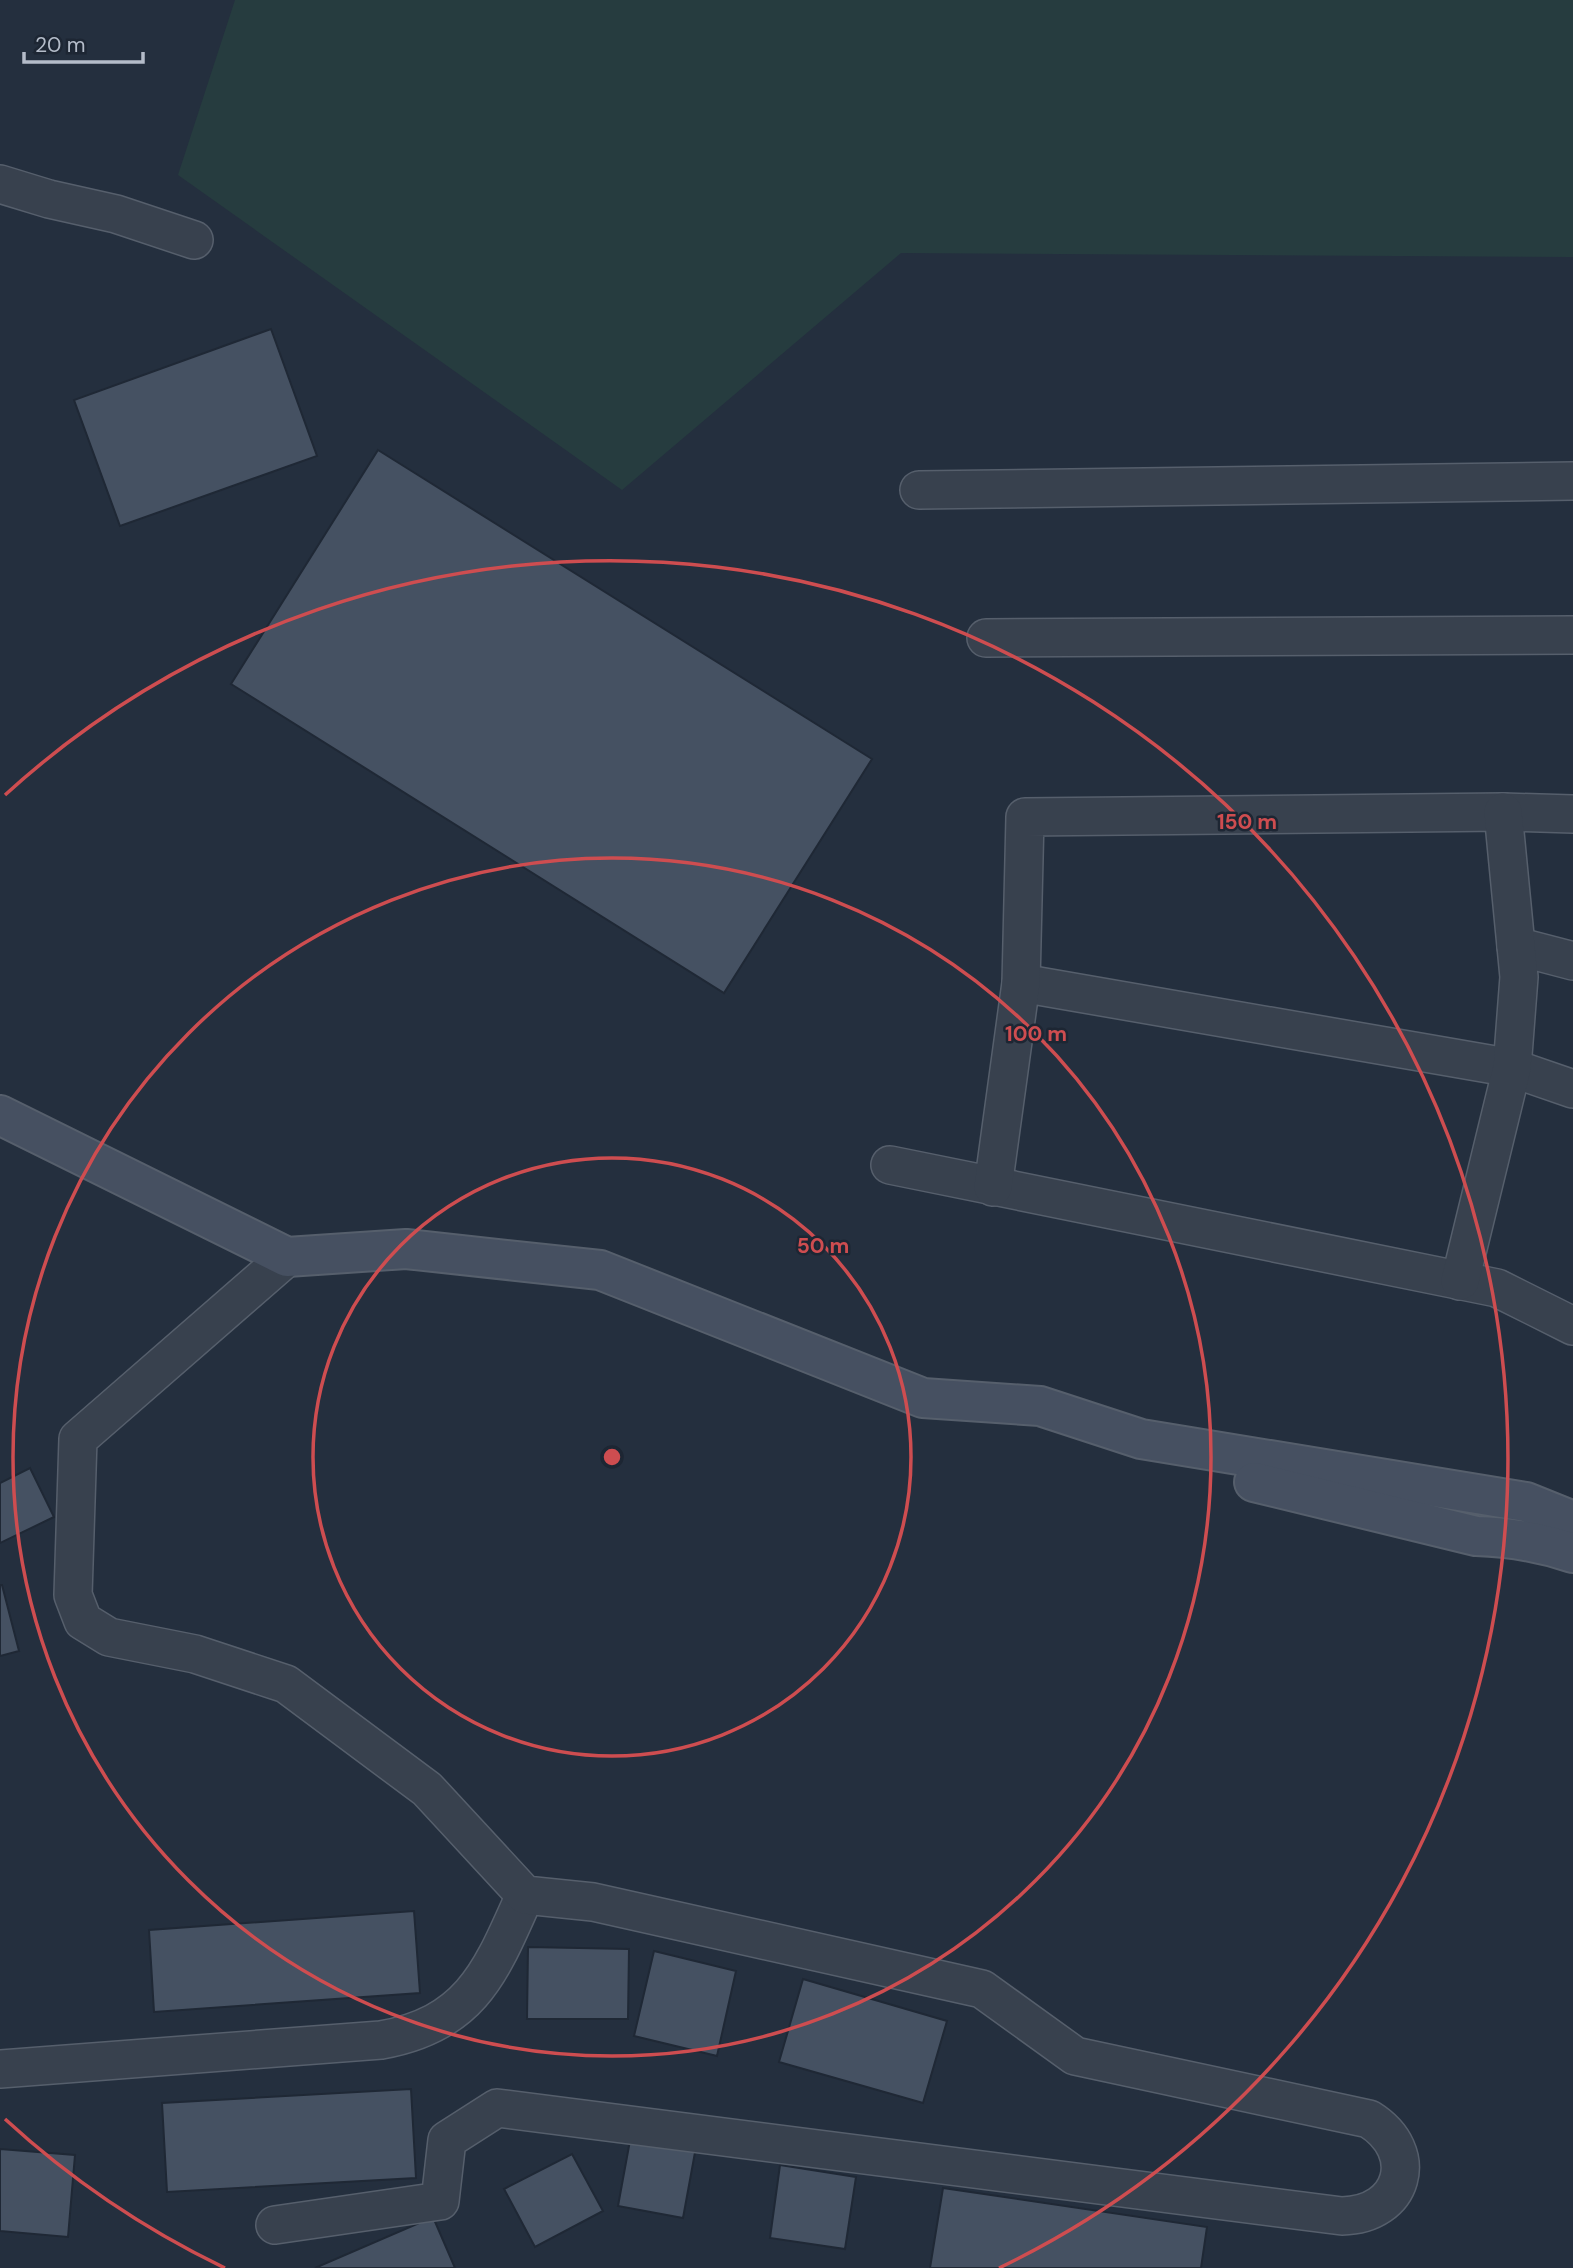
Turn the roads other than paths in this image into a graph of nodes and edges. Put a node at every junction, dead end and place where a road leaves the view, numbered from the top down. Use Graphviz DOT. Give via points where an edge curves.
graph roads {
  1 [pos="0,184"];
  2 [pos="194,240"];
  3 [pos="1573,481"];
  4 [pos="919,490"];
  5 [pos="1573,635"];
  6 [pos="986,638"];
  7 [pos="1503,812"];
  8 [pos="1573,814"];
  9 [pos="1516,946"];
  10 [pos="1573,961"];
  11 [pos="1021,983"];
  12 [pos="1512,1068"];
  13 [pos="1573,1088"];
  14 [pos="0,1115"];
  15 [pos="890,1166"];
  16 [pos="993,1187"];
  17 [pos="288,1257"];
  18 [pos="1460,1281"];
  19 [pos="1573,1326"];
  20 [pos="1040,1406"];
  21 [pos="1573,1521"];
  22 [pos="1573,1553"];
  23 [pos="525,1895"];
  24 [pos="0,2069"];
  25 [pos="275,2225"];
  1 -- 2 [label="street"];
  3 -- 4 [label="street"];
  5 -- 6 [label="street"];
  7 -- 8 [label="street"];
  7 -- 9 [label="street"];
  7 -- 11 [label="street" via="1025,817"];
  9 -- 10 [label="street"];
  9 -- 12 [label="street" via="1519,977"];
  11 -- 12 [label="street"];
  11 -- 16 [label="street"];
  12 -- 13 [label="street"];
  12 -- 18 [label="street"];
  14 -- 17 [label="street"];
  15 -- 16 [label="street"];
  16 -- 18 [label="street"];
  17 -- 20 [label="street" via="406,1249 600,1270 923,1398"];
  17 -- 23 [label="street" via="78,1438 73,1595 83,1621 109,1637 195,1654 286,1684 427,1789"];
  18 -- 19 [label="street" via="1497,1288"];
  20 -- 21 [label="street" via="1141,1440 1526,1502"];
  20 -- 22 [label="street" via="1099,1453 1271,1485 1476,1536 1510,1537"];
  23 -- 24 [label="street" via="487,1975 469,1997 427,2027 404,2035"];
  23 -- 25 [label="street" via="593,1902 982,1989 1075,2056 1369,2119 1394,2141 1399,2166 1395,2189 1373,2211 1342,2216 497,2108 447,2140 439,2200"];
}
